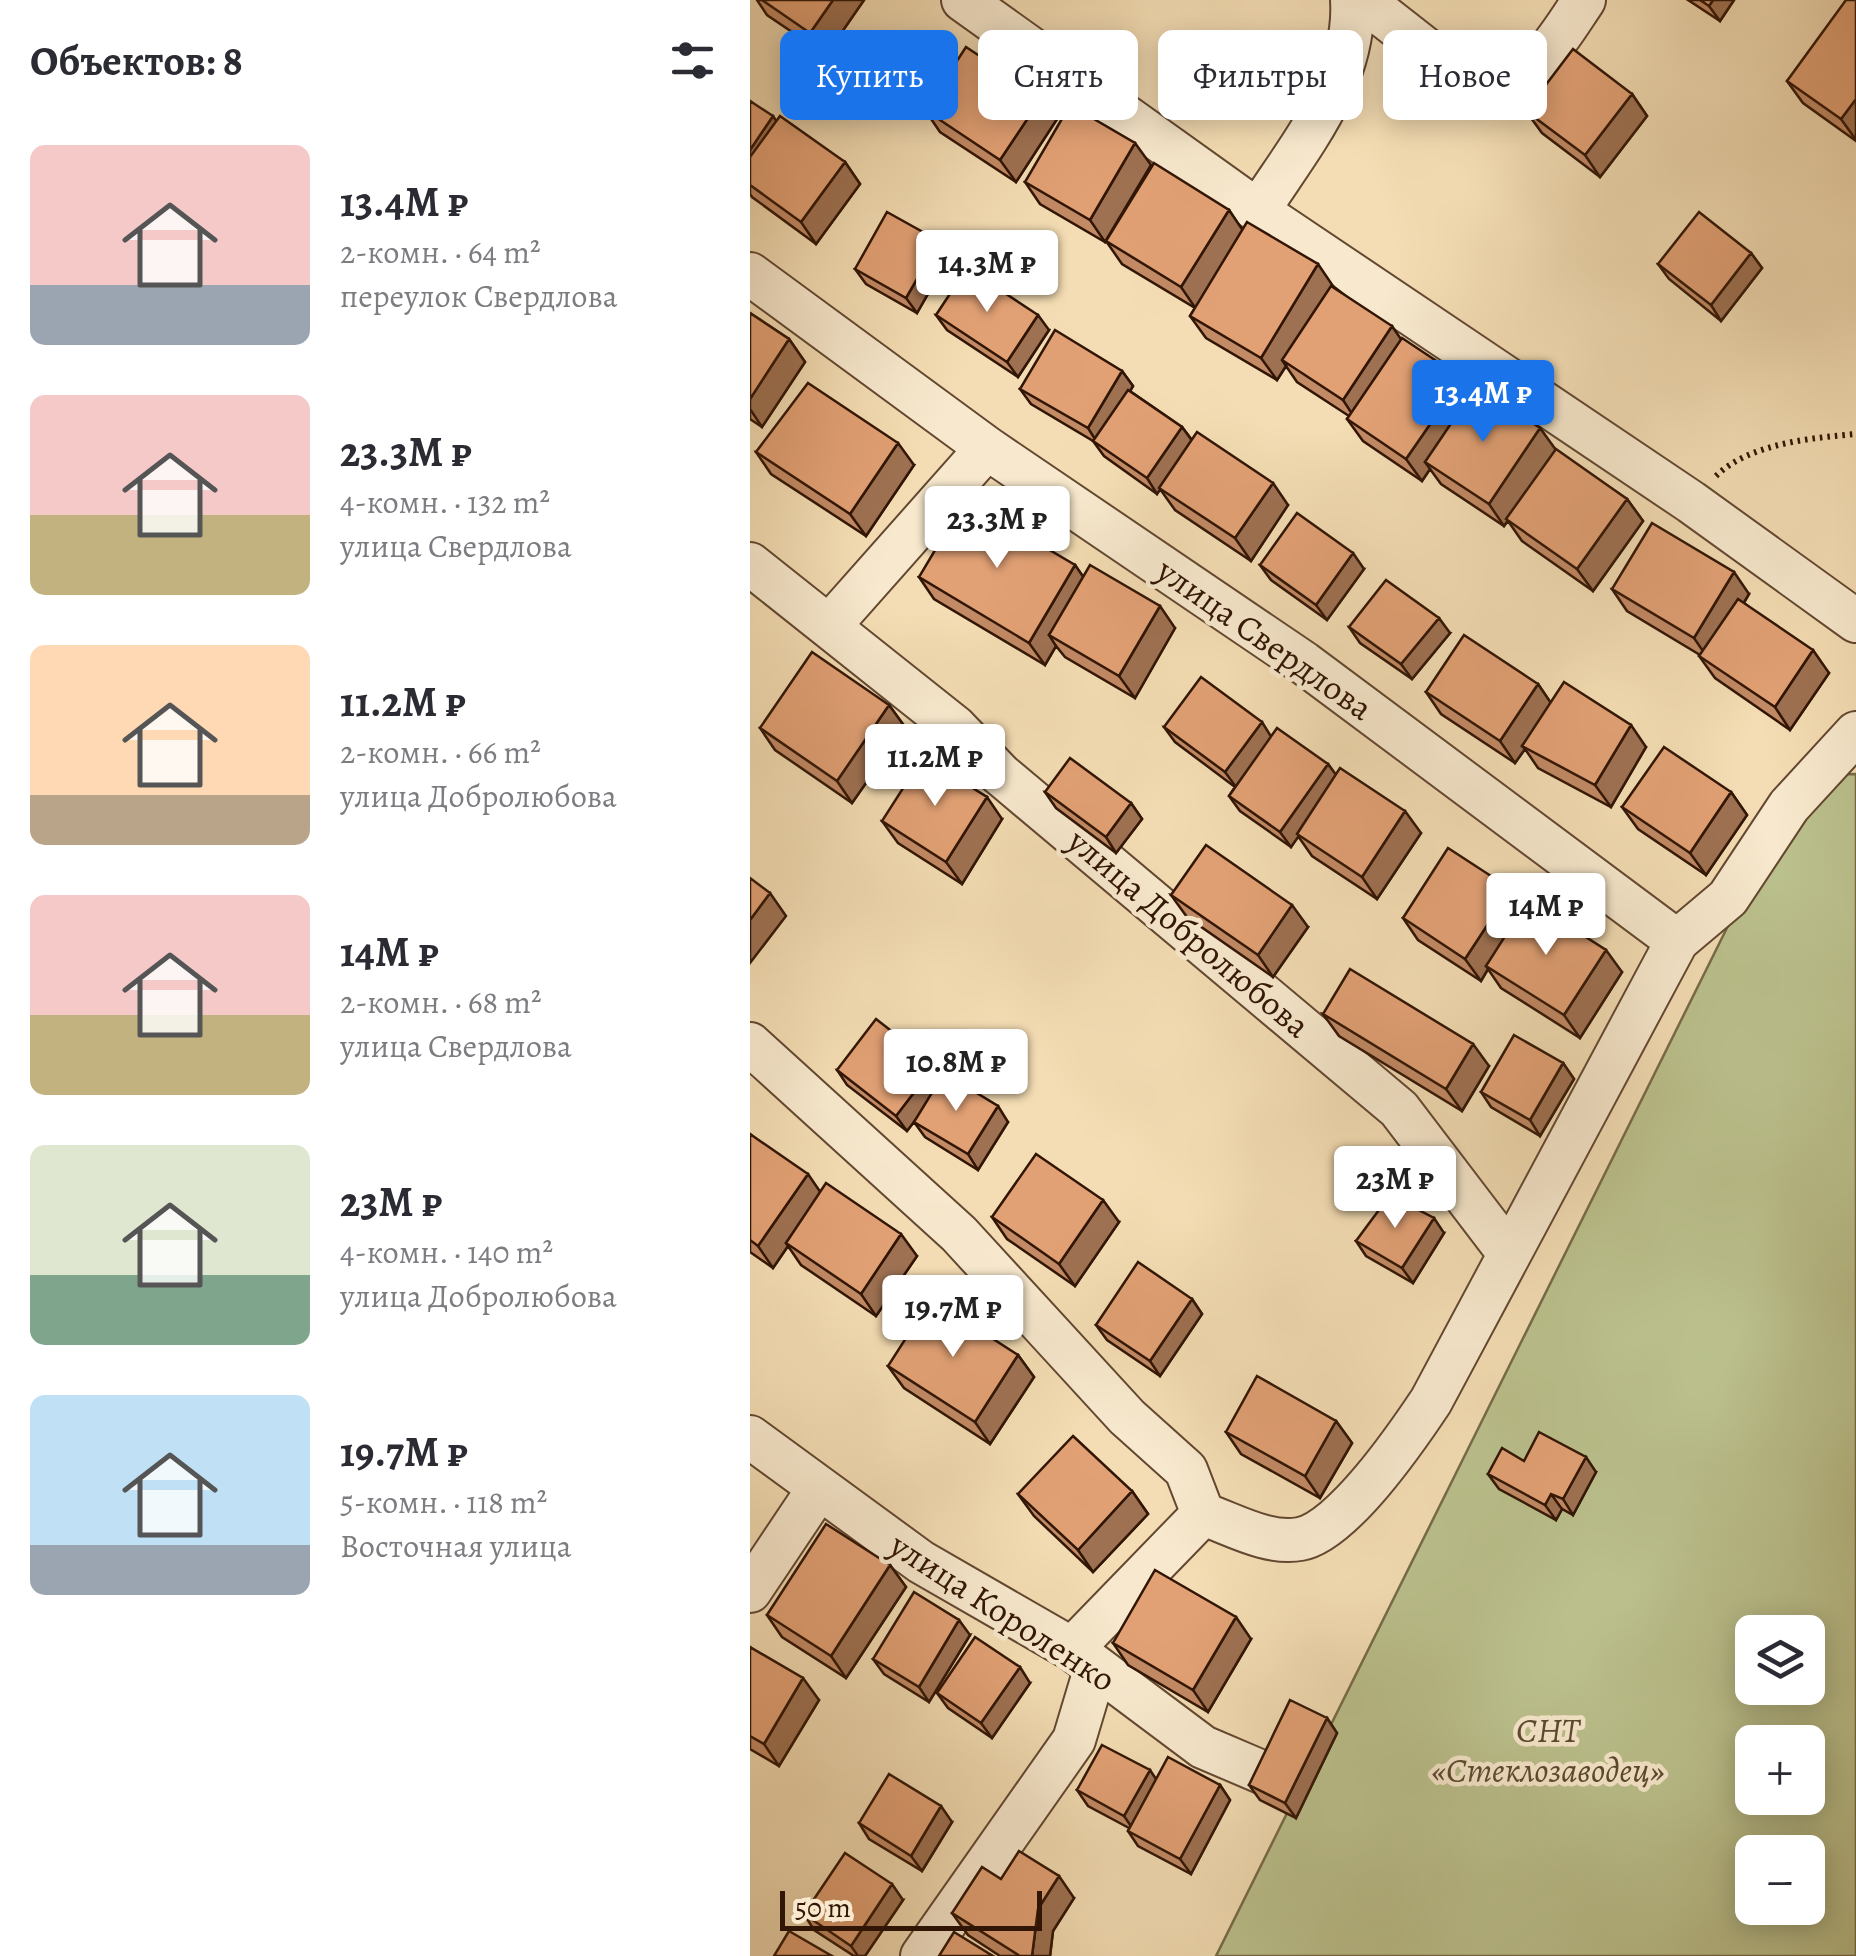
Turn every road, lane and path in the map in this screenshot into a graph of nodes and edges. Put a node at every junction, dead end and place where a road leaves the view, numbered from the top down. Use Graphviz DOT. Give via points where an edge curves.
graph roads {
  1 [pos="963,0"];
  2 [pos="1352,0"];
  3 [pos="1363,0"];
  4 [pos="1584,0"];
  5 [pos="1258,211"];
  6 [pos="750,274"];
  7 [pos="1856,434"];
  8 [pos="987,448"];
  9 [pos="1691,502"];
  10 [pos="750,564"];
  11 [pos="1856,621"];
  12 [pos="831,624"];
  13 [pos="1856,734"];
  14 [pos="1677,942"];
  15 [pos="750,1044"];
  16 [pos="1508,1252"];
  17 [pos="750,1437"];
  18 [pos="819,1488"];
  19 [pos="1203,1514"];
  20 [pos="750,1591"];
  21 [pos="1084,1659"];
  22 [pos="1264,1774"];
  23 [pos="922,1956"];
  1 -- 5 [label="street"];
  2 -- 5 [label="street" via="1348,50 1336,82"];
  3 -- 4 [label="street" via="1456,72 1500,84 1551,50"];
  5 -- 9 [label="street"];
  6 -- 8 [label="street, улица Свердлова"];
  7 -- 9 [label="path" via="1764,450 1725,467"];
  8 -- 12 [label="street"];
  8 -- 14 [label="street, улица Свердлова" via="1304,663"];
  9 -- 11 [label="street"];
  10 -- 12 [label="street, улица Добролюбова"];
  12 -- 16 [label="street, улица Добролюбова" via="1399,1108"];
  13 -- 14 [label="street" via="1790,806 1728,898"];
  14 -- 16 [label="street"];
  15 -- 19 [label="street" via="958,1234 1127,1417 1186,1470"];
  16 -- 19 [label="street" via="1406,1440 1324,1532 1297,1540 1264,1536"];
  17 -- 18 [label="street, улица Короленко"];
  18 -- 20 [label="street"];
  18 -- 21 [label="street, улица Короленко" via="921,1562"];
  19 -- 21 [label="street"];
  21 -- 22 [label="street, улица Короленко" via="1203,1747"];
  21 -- 23 [label="street" via="1074,1740"];
}
